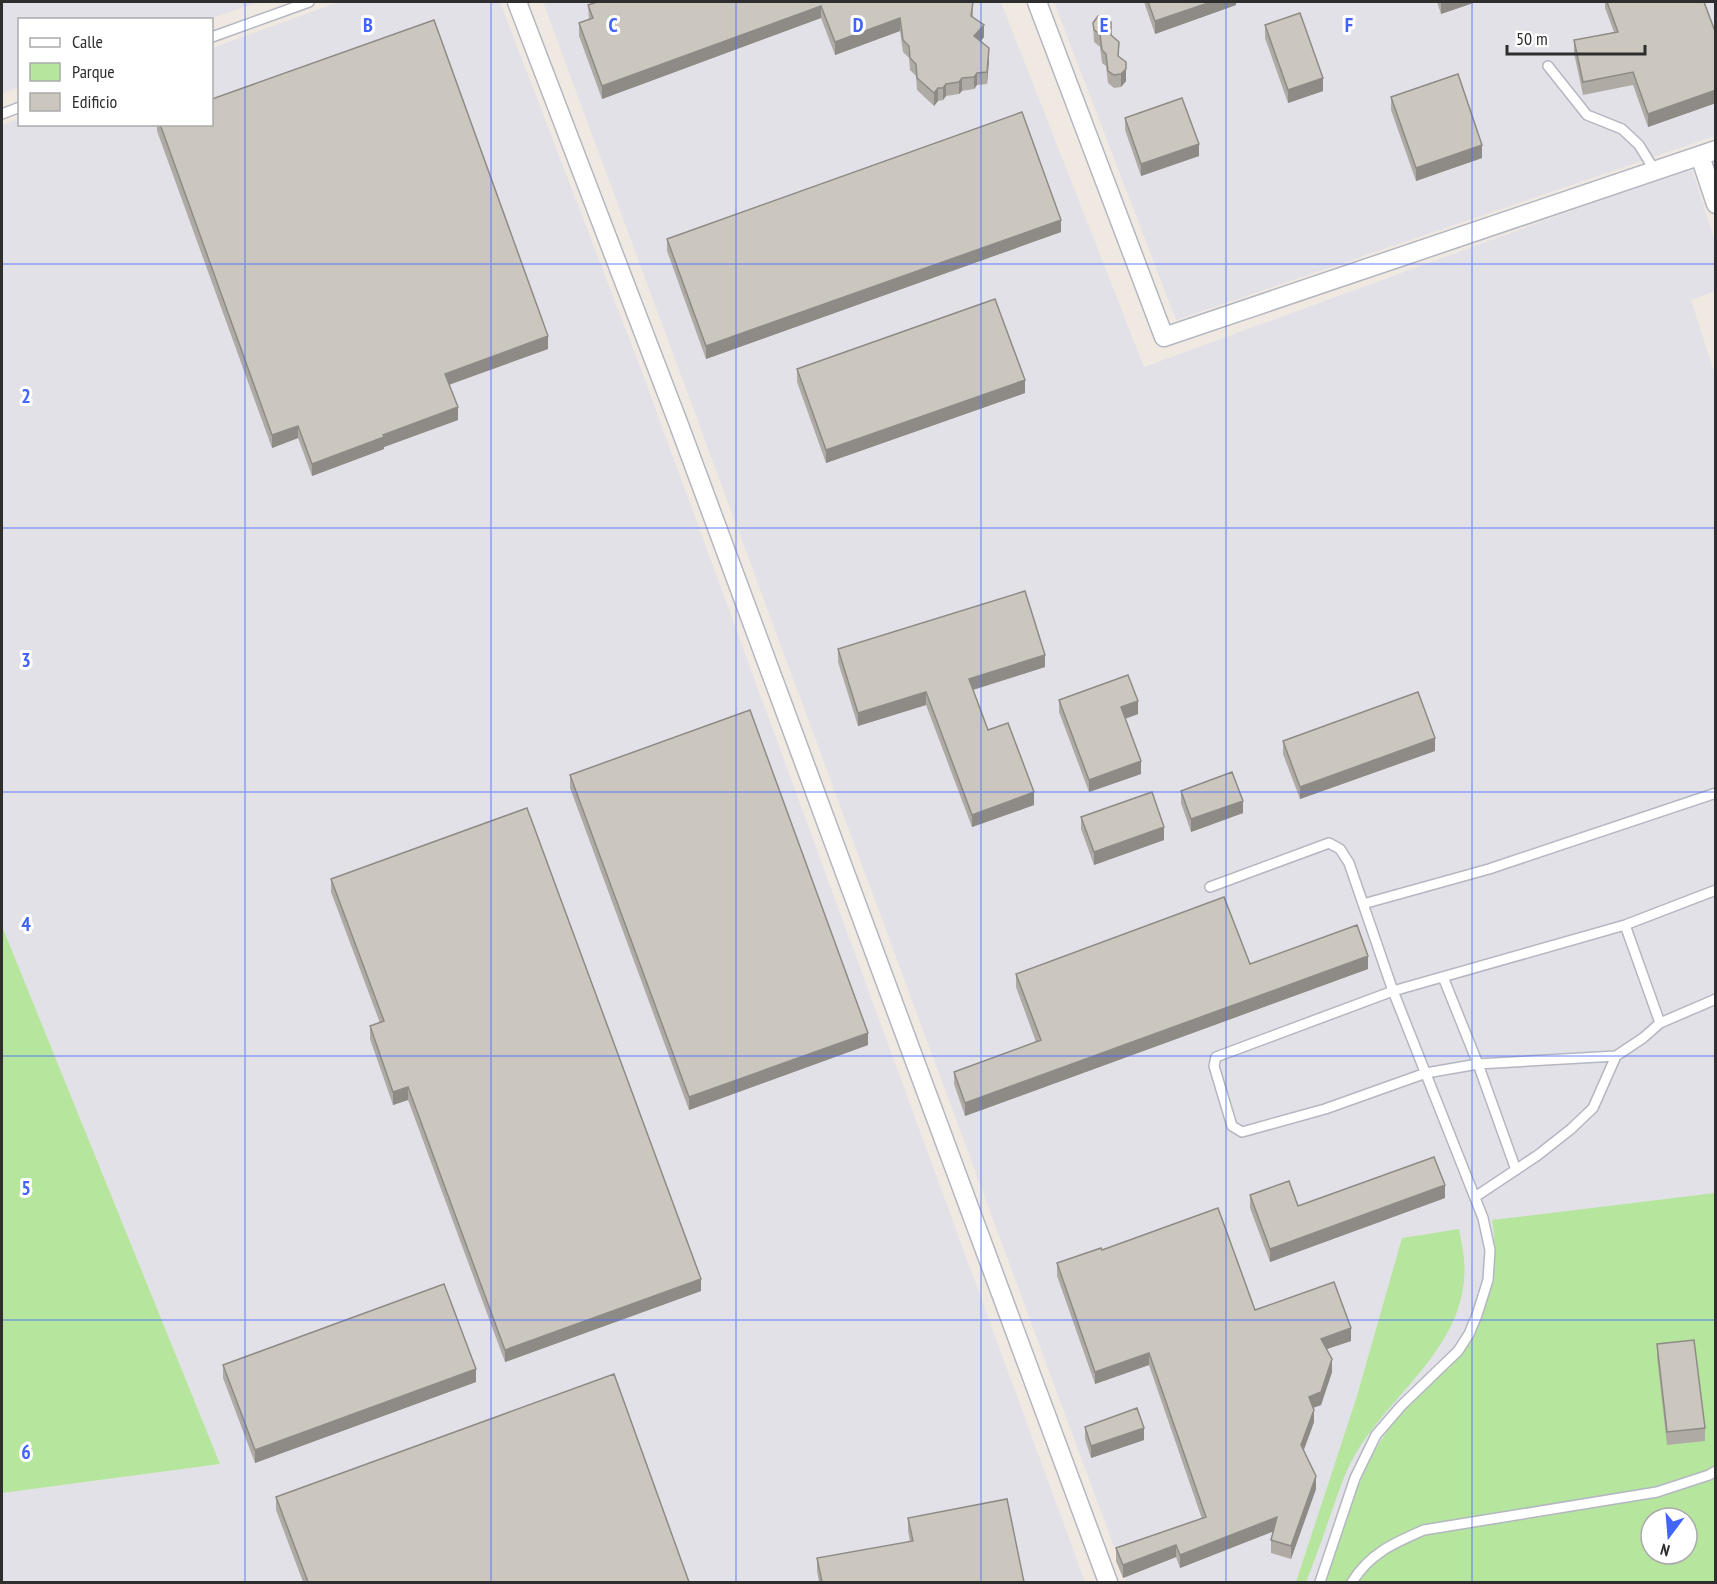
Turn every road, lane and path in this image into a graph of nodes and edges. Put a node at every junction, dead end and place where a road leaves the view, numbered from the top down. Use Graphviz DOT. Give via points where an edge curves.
graph roads {
  1 [pos="309,2"];
  2 [pos="517,2"];
  3 [pos="1037,2"];
  4 [pos="213,37"];
  5 [pos="1548,66"];
  6 [pos="18,108"];
  7 [pos="2,114"];
  8 [pos="1708,153"];
  9 [pos="1655,171"];
  10 [pos="1716,204"];
  11 [pos="1716,793"];
  12 [pos="1210,887"];
  13 [pos="1716,890"];
  14 [pos="1363,904"];
  15 [pos="1624,925"];
  16 [pos="1443,977"];
  17 [pos="1393,991"];
  18 [pos="1716,999"];
  19 [pos="1660,1023"];
  20 [pos="1616,1056"];
  21 [pos="1478,1064"];
  22 [pos="1426,1073"];
  23 [pos="1516,1170"];
  24 [pos="1475,1197"];
  25 [pos="1716,1471"];
  26 [pos="1108,1582"];
  27 [pos="1320,1582"];
  28 [pos="1352,1582"];
  1 -- 4 [label="lane"];
  2 -- 26 [label="street" via="684,436"];
  3 -- 9 [label="street" via="1164,337"];
  5 -- 9 [label="lane" via="1587,115 1622,129 1639,145"];
  6 -- 7 [label="lane"];
  8 -- 9 [label="street"];
  8 -- 10 [label="street"];
  11 -- 14 [label="lane" via="1489,869"];
  12 -- 14 [label="lane" via="1329,843 1340,849 1349,863"];
  13 -- 15 [label="lane"];
  14 -- 17 [label="lane"];
  15 -- 16 [label="lane"];
  15 -- 19 [label="lane"];
  16 -- 17 [label="lane"];
  16 -- 21 [label="lane"];
  17 -- 22 [label="lane"];
  17 -- 22 [label="lane" via="1216,1057 1214,1066 1232,1126 1242,1132 1324,1109"];
  18 -- 19 [label="lane"];
  19 -- 20 [label="lane"];
  20 -- 21 [label="lane"];
  20 -- 23 [label="lane" via="1593,1108"];
  21 -- 22 [label="lane"];
  21 -- 23 [label="lane"];
  22 -- 24 [label="lane"];
  23 -- 24 [label="lane"];
  24 -- 27 [label="lane" via="1490,1250 1488,1280 1469,1335 1376,1435 1355,1478"];
  25 -- 28 [label="lane" via="1656,1492 1424,1530 1372,1556"];
}
